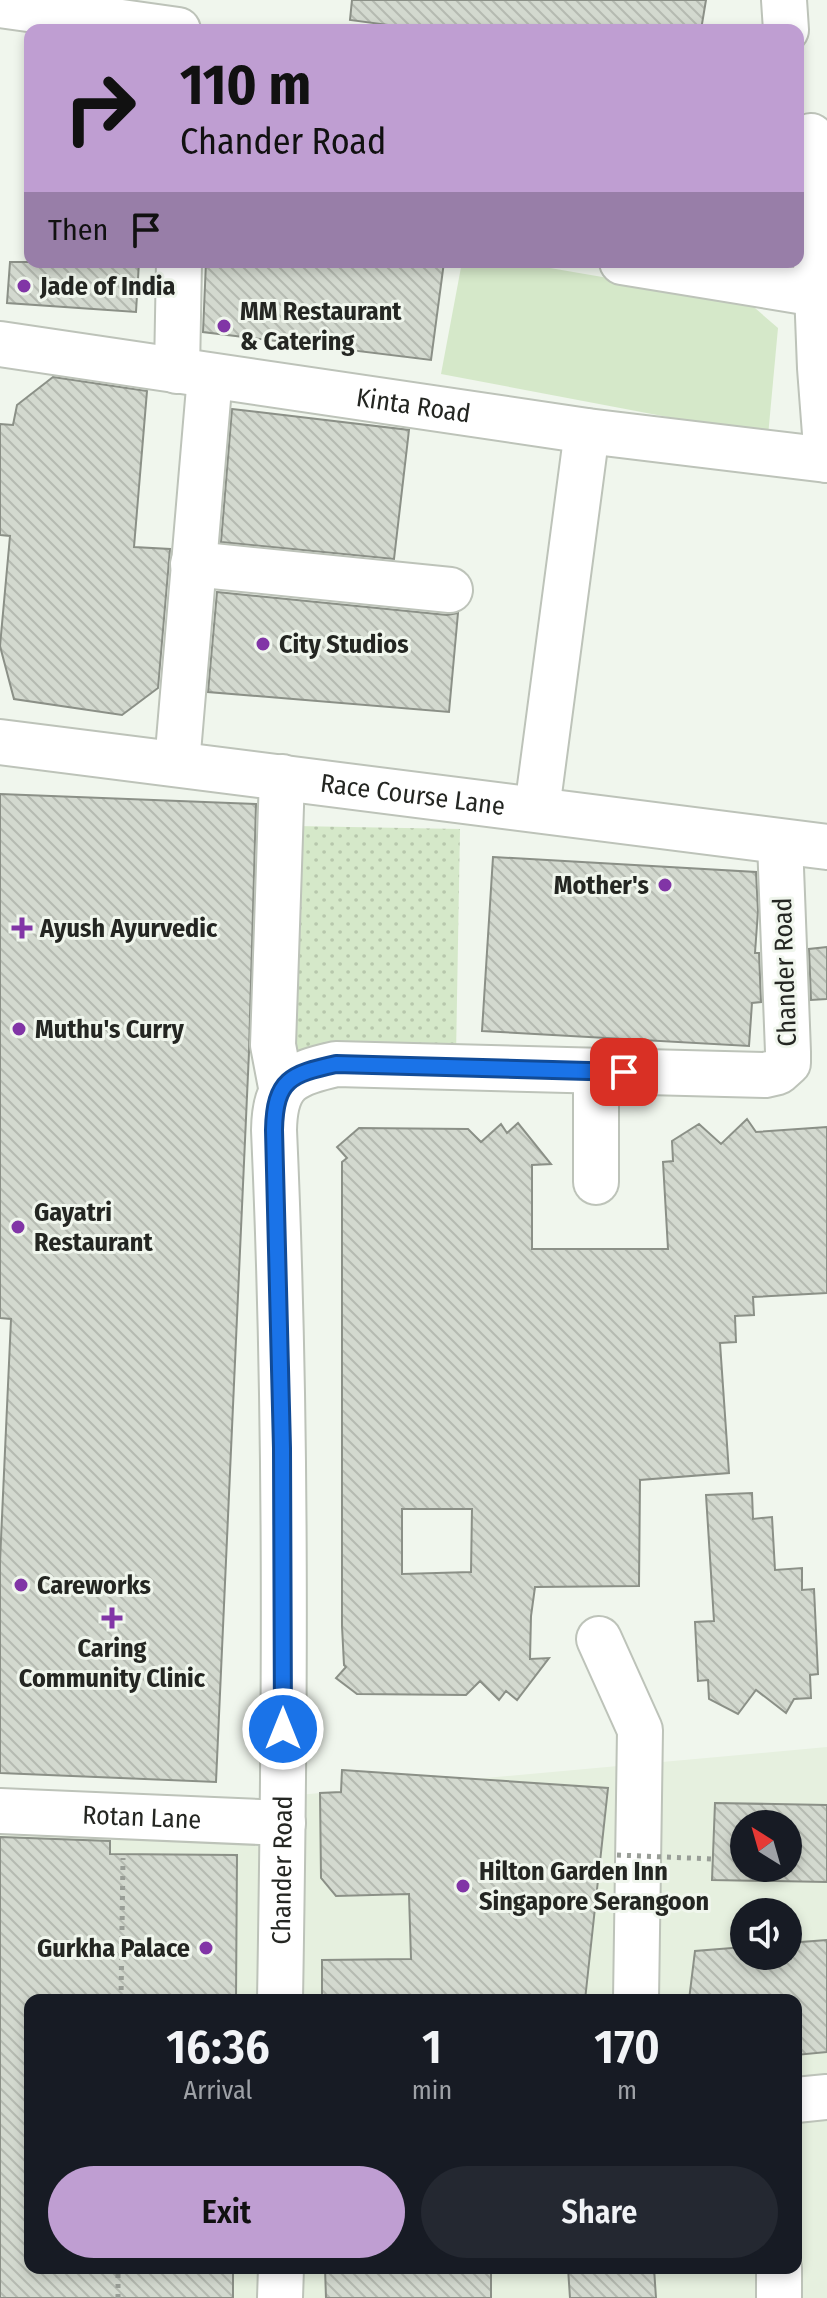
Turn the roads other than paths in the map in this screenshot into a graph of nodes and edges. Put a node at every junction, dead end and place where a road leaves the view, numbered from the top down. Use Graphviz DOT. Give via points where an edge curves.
graph roads {
  1 [pos="177,0"];
  2 [pos="784,0"];
  3 [pos="0,5"];
  4 [pos="135,24"];
  5 [pos="178,24"];
  6 [pos="786,24"];
  7 [pos="812,136"];
  8 [pos="180,268"];
  9 [pos="659,268"];
  10 [pos="817,294"];
  11 [pos="0,344"];
  12 [pos="193,373"];
  13 [pos="587,431"];
  14 [pos="827,460"];
  15 [pos="193,564"];
  16 [pos="450,590"];
  17 [pos="0,742"];
  18 [pos="177,764"];
  19 [pos="282,777"];
  20 [pos="537,809"];
  21 [pos="780,842"];
  22 [pos="827,847"];
  23 [pos="596,1071"];
  24 [pos="281,1087"];
  25 [pos="596,1182"];
  26 [pos="599,1639"];
  27 [pos="0,1811"];
  28 [pos="283,1823"];
  29 [pos="280,1994"];
  30 [pos="636,1994"];
  31 [pos="827,2097"];
  32 [pos="802,2099"];
  33 [pos="281,2274"];
  34 [pos="779,2274"];
  35 [pos="280,2298"];
  36 [pos="779,2298"];
  1 -- 5 [label="street"];
  2 -- 6 [label="street"];
  3 -- 4 [label="street"];
  7 -- 10 [label="street"];
  8 -- 12 [label="street"];
  9 -- 10 [label="street"];
  10 -- 14 [label="street"];
  11 -- 12 [label="street, Kinta Road"];
  12 -- 13 [label="street, Kinta Road"];
  12 -- 15 [label="street"];
  13 -- 14 [label="street, Kinta Road"];
  13 -- 20 [label="street"];
  15 -- 16 [label="street"];
  15 -- 18 [label="street"];
  17 -- 18 [label="street, Race Course Lane"];
  18 -- 19 [label="street, Race Course Lane"];
  19 -- 20 [label="street, Race Course Lane"];
  19 -- 24 [label="street" via="273,1045"];
  20 -- 21 [label="street, Race Course Lane"];
  21 -- 22 [label="street, Race Course Lane"];
  21 -- 23 [label="street, Chander Road" via="788,1063 765,1075"];
  23 -- 24 [label="street, Chander Road" via="336,1064 304,1071"];
  23 -- 25 [label="street"];
  24 -- 28 [label="street, Chander Road" via="274,1130 283,1477"];
  26 -- 30 [label="street" via="640,1730"];
  27 -- 28 [label="street, Rotan Lane"];
  28 -- 29 [label="street, Chander Road"];
  31 -- 32 [label="street"];
  33 -- 35 [label="street"];
  34 -- 36 [label="street"];
}
